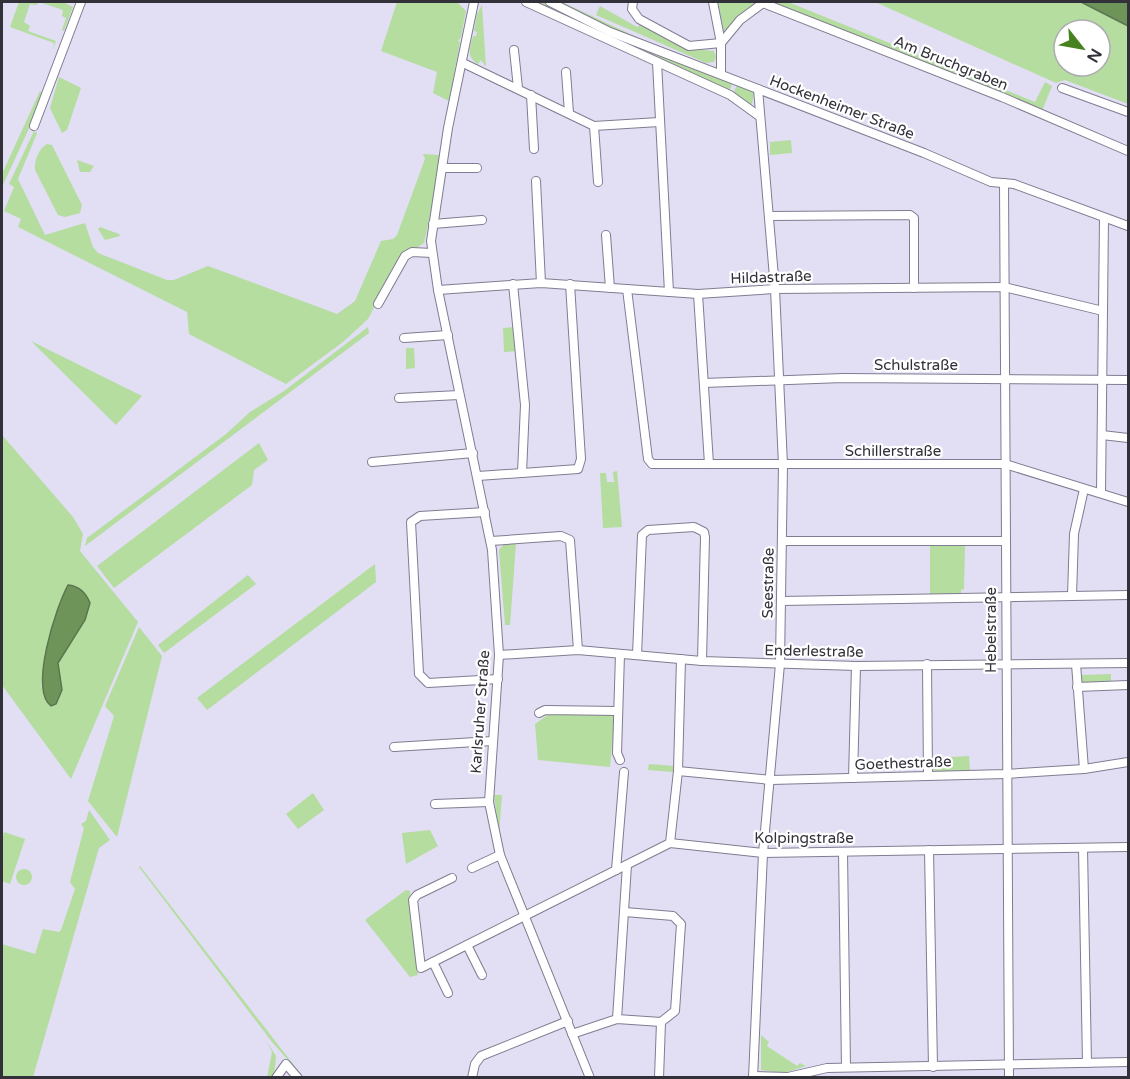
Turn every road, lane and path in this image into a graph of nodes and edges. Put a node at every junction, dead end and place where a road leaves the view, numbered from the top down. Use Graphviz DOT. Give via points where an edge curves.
graph roads {
  1 [pos="81,2"];
  2 [pos="474,2"];
  3 [pos="526,2"];
  4 [pos="550,2"];
  5 [pos="633,2"];
  6 [pos="713,2"];
  7 [pos="761,2"];
  8 [pos="721,43"];
  9 [pos="514,50"];
  10 [pos="657,62"];
  11 [pos="463,63"];
  12 [pos="566,72"];
  13 [pos="721,74"];
  14 [pos="518,88"];
  15 [pos="1062,88"];
  16 [pos="758,89"];
  17 [pos="531,95"];
  18 [pos="1128,112"];
  19 [pos="569,113"];
  20 [pos="759,116"];
  21 [pos="659,122"];
  22 [pos="34,126"];
  23 [pos="594,126"];
  24 [pos="534,149"];
  25 [pos="1128,151"];
  26 [pos="442,168"];
  27 [pos="477,168"];
  28 [pos="536,181"];
  29 [pos="598,182"];
  30 [pos="1004,183"];
  31 [pos="769,216"];
  32 [pos="1104,218"];
  33 [pos="482,220"];
  34 [pos="433,224"];
  35 [pos="1128,226"];
  36 [pos="606,235"];
  37 [pos="432,253"];
  38 [pos="541,283"];
  39 [pos="513,284"];
  40 [pos="570,284"];
  41 [pos="1004,287"];
  42 [pos="610,288"];
  43 [pos="915,288"];
  44 [pos="627,289"];
  45 [pos="775,289"];
  46 [pos="438,290"];
  47 [pos="669,292"];
  48 [pos="699,294"];
  49 [pos="378,304"];
  50 [pos="1103,311"];
  51 [pos="448,335"];
  52 [pos="404,338"];
  53 [pos="1005,378"];
  54 [pos="780,380"];
  55 [pos="1102,380"];
  56 [pos="1128,380"];
  57 [pos="704,383"];
  58 [pos="459,395"];
  59 [pos="399,398"];
  60 [pos="1102,435"];
  61 [pos="1128,438"];
  62 [pos="473,453"];
  63 [pos="372,462"];
  64 [pos="709,464"];
  65 [pos="1005,464"];
  66 [pos="783,465"];
  67 [pos="522,473"];
  68 [pos="478,476"];
  69 [pos="1084,489"];
  70 [pos="1101,493"];
  71 [pos="1128,502"];
  72 [pos="485,512"];
  73 [pos="491,541"];
  74 [pos="782,541"];
  75 [pos="1005,541"];
  76 [pos="1128,595"];
  77 [pos="1072,596"];
  78 [pos="1005,598"];
  79 [pos="781,601"];
  80 [pos="578,650"];
  81 [pos="620,654"];
  82 [pos="499,655"];
  83 [pos="637,655"];
  84 [pos="681,659"];
  85 [pos="702,661"];
  86 [pos="1128,663"];
  87 [pos="780,664"];
  88 [pos="927,664"];
  89 [pos="1005,664"];
  90 [pos="1076,664"];
  91 [pos="856,666"];
  92 [pos="498,679"];
  93 [pos="1128,685"];
  94 [pos="1077,687"];
  95 [pos="618,711"];
  96 [pos="539,713"];
  97 [pos="492,741"];
  98 [pos="394,747"];
  99 [pos="620,760"];
  100 [pos="1128,762"];
  101 [pos="1084,769"];
  102 [pos="624,771"];
  103 [pos="678,771"];
  104 [pos="1006,774"];
  105 [pos="928,776"];
  106 [pos="853,778"];
  107 [pos="771,780"];
  108 [pos="489,802"];
  109 [pos="435,804"];
  110 [pos="670,843"];
  111 [pos="1128,847"];
  112 [pos="1006,848"];
  113 [pos="1083,848"];
  114 [pos="929,850"];
  115 [pos="843,852"];
  116 [pos="763,854"];
  117 [pos="500,855"];
  118 [pos="627,865"];
  119 [pos="472,868"];
  120 [pos="616,870"];
  121 [pos="452,878"];
  122 [pos="624,912"];
  123 [pos="525,916"];
  124 [pos="467,945"];
  125 [pos="433,962"];
  126 [pos="482,975"];
  127 [pos="448,993"];
  128 [pos="616,1018"];
  129 [pos="568,1021"];
  130 [pos="661,1022"];
  131 [pos="572,1034"];
  132 [pos="1128,1062"];
  133 [pos="1087,1063"];
  134 [pos="1009,1064"];
  135 [pos="846,1067"];
  136 [pos="933,1067"];
  137 [pos="814,1074"];
  138 [pos="276,1077"];
  139 [pos="298,1077"];
  140 [pos="472,1077"];
  141 [pos="590,1077"];
  142 [pos="659,1077"];
  143 [pos="753,1077"];
  144 [pos="1009,1077"];
  1 -- 22 [label="street"];
  2 -- 11 [label="street, Karlsruher Straße"];
  3 -- 10 [label="street"];
  4 -- 13 [label="street, Hockenheimer Straße" via="610,32"];
  5 -- 8 [label="street" via="632,9 639,19 689,46"];
  6 -- 8 [label="street"];
  7 -- 8 [label="street, Am Bruchgraben"];
  7 -- 25 [label="street, Am Bruchgraben"];
  8 -- 13 [label="street"];
  9 -- 14 [label="street"];
  10 -- 20 [label="street" via="730,95"];
  10 -- 21 [label="street"];
  11 -- 14 [label="street"];
  11 -- 26 [label="street, Karlsruher Straße"];
  12 -- 19 [label="street"];
  13 -- 16 [label="street, Hockenheimer Straße"];
  14 -- 17 [label="street"];
  15 -- 18 [label="street"];
  16 -- 20 [label="street, Seestraße"];
  16 -- 30 [label="street, Hockenheimer Straße" via="991,182"];
  17 -- 19 [label="street"];
  17 -- 24 [label="street"];
  19 -- 23 [label="street"];
  20 -- 31 [label="street, Seestraße"];
  21 -- 23 [label="street"];
  21 -- 47 [label="street"];
  23 -- 29 [label="street"];
  26 -- 27 [label="street"];
  26 -- 34 [label="street, Karlsruher Straße"];
  28 -- 38 [label="street"];
  30 -- 32 [label="street, Hockenheimer Straße"];
  30 -- 41 [label="street, Hebelstraße"];
  31 -- 43 [label="street" via="910,215 914,218"];
  31 -- 45 [label="street, Seestraße"];
  32 -- 35 [label="street, Hockenheimer Straße"];
  32 -- 50 [label="street"];
  33 -- 34 [label="street"];
  34 -- 37 [label="street, Karlsruher Straße"];
  36 -- 42 [label="street"];
  37 -- 46 [label="street, Karlsruher Straße"];
  37 -- 49 [label="street" via="412,252 405,256"];
  38 -- 39 [label="street, Hildastraße"];
  38 -- 40 [label="street, Hildastraße"];
  39 -- 46 [label="street, Hildastraße"];
  39 -- 67 [label="street" via="525,399"];
  40 -- 42 [label="street, Hildastraße"];
  40 -- 67 [label="street" via="581,459 578,469"];
  41 -- 43 [label="street, Hildastraße"];
  41 -- 50 [label="street, Hildastraße"];
  41 -- 53 [label="street, Hebelstraße"];
  42 -- 44 [label="street, Hildastraße"];
  43 -- 45 [label="street, Hildastraße"];
  44 -- 47 [label="street, Hildastraße"];
  44 -- 64 [label="street, Schillerstraße" via="648,459 652,464"];
  45 -- 48 [label="street, Hildastraße"];
  45 -- 54 [label="street, Seestraße"];
  46 -- 51 [label="street, Karlsruher Straße"];
  47 -- 48 [label="street, Hildastraße"];
  48 -- 57 [label="street"];
  50 -- 55 [label="street"];
  51 -- 52 [label="street"];
  51 -- 58 [label="street, Karlsruher Straße"];
  53 -- 54 [label="street, Schulstraße"];
  53 -- 55 [label="street, Schulstraße"];
  53 -- 65 [label="street, Hebelstraße"];
  54 -- 57 [label="street, Schulstraße"];
  54 -- 66 [label="street, Seestraße"];
  55 -- 56 [label="street, Schulstraße"];
  55 -- 60 [label="street"];
  57 -- 64 [label="street"];
  58 -- 59 [label="street"];
  58 -- 62 [label="street, Karlsruher Straße"];
  60 -- 61 [label="street"];
  60 -- 70 [label="street"];
  62 -- 63 [label="street"];
  62 -- 68 [label="street, Karlsruher Straße"];
  64 -- 66 [label="street, Schillerstraße"];
  65 -- 66 [label="street, Schillerstraße"];
  65 -- 69 [label="street, Schillerstraße"];
  65 -- 75 [label="street, Hebelstraße"];
  66 -- 74 [label="street, Seestraße"];
  67 -- 68 [label="street"];
  68 -- 72 [label="street, Karlsruher Straße"];
  69 -- 70 [label="street, Schillerstraße"];
  69 -- 77 [label="street" via="1074,534"];
  70 -- 71 [label="street, Schillerstraße"];
  72 -- 73 [label="street, Karlsruher Straße"];
  72 -- 92 [label="street" via="416,517 411,522 419,674 428,683"];
  73 -- 80 [label="street" via="561,536 570,540"];
  73 -- 82 [label="street, Karlsruher Straße"];
  74 -- 75 [label="street"];
  74 -- 79 [label="street, Seestraße"];
  75 -- 78 [label="street, Hebelstraße"];
  76 -- 77 [label="street"];
  77 -- 78 [label="street"];
  78 -- 79 [label="street"];
  78 -- 89 [label="street, Hebelstraße"];
  79 -- 87 [label="street, Seestraße"];
  80 -- 81 [label="street, Enderlestraße"];
  80 -- 82 [label="street, Enderlestraße"];
  81 -- 83 [label="street, Enderlestraße"];
  81 -- 95 [label="street"];
  82 -- 92 [label="street, Karlsruher Straße"];
  83 -- 84 [label="street, Enderlestraße"];
  83 -- 85 [label="street" via="642,535 648,530 694,527 704,532 705,537"];
  84 -- 85 [label="street, Enderlestraße"];
  84 -- 103 [label="street"];
  85 -- 87 [label="street, Enderlestraße"];
  86 -- 90 [label="street, Enderlestraße"];
  87 -- 91 [label="street, Enderlestraße"];
  87 -- 107 [label="street, Seestraße"];
  88 -- 89 [label="street, Enderlestraße"];
  88 -- 91 [label="street, Enderlestraße"];
  88 -- 105 [label="street"];
  89 -- 90 [label="street, Enderlestraße"];
  89 -- 104 [label="street, Hebelstraße"];
  90 -- 94 [label="street"];
  91 -- 106 [label="street"];
  92 -- 97 [label="street, Karlsruher Straße"];
  93 -- 94 [label="street"];
  94 -- 101 [label="street"];
  95 -- 96 [label="street"];
  95 -- 99 [label="street"];
  97 -- 98 [label="street"];
  97 -- 108 [label="street, Karlsruher Straße"];
  100 -- 101 [label="street, Goethestraße"];
  101 -- 104 [label="street, Goethestraße"];
  102 -- 120 [label="street"];
  103 -- 107 [label="street, Goethestraße"];
  103 -- 110 [label="street"];
  104 -- 105 [label="street, Goethestraße"];
  104 -- 112 [label="street, Hebelstraße"];
  105 -- 106 [label="street, Goethestraße"];
  106 -- 107 [label="street, Goethestraße"];
  107 -- 116 [label="street, Seestraße"];
  108 -- 109 [label="street"];
  108 -- 117 [label="street, Karlsruher Straße"];
  110 -- 116 [label="street, Kolpingstraße"];
  110 -- 118 [label="street"];
  111 -- 113 [label="street, Kolpingstraße"];
  112 -- 113 [label="street, Kolpingstraße"];
  112 -- 114 [label="street, Kolpingstraße"];
  112 -- 134 [label="street, Hebelstraße"];
  113 -- 133 [label="street"];
  114 -- 115 [label="street, Kolpingstraße"];
  114 -- 136 [label="street"];
  115 -- 116 [label="street, Kolpingstraße"];
  115 -- 135 [label="street"];
  116 -- 143 [label="street, Seestraße"];
  117 -- 119 [label="street"];
  117 -- 123 [label="street, Karlsruher Straße"];
  118 -- 120 [label="street"];
  118 -- 122 [label="street"];
  120 -- 123 [label="street"];
  121 -- 125 [label="street" via="413,900 421,968"];
  122 -- 128 [label="street"];
  122 -- 130 [label="street" via="673,916 681,924 677,1005 672,1016"];
  123 -- 124 [label="street"];
  123 -- 129 [label="street, Karlsruher Straße"];
  124 -- 125 [label="street"];
  124 -- 126 [label="street"];
  125 -- 127 [label="street"];
  128 -- 130 [label="street"];
  128 -- 131 [label="street"];
  129 -- 131 [label="street, Karlsruher Straße"];
  129 -- 140 [label="street" via="481,1056"];
  130 -- 142 [label="street"];
  131 -- 141 [label="street, Karlsruher Straße"];
  132 -- 133 [label="street"];
  133 -- 134 [label="street"];
  134 -- 136 [label="street"];
  134 -- 144 [label="street, Hebelstraße"];
  135 -- 136 [label="street"];
  135 -- 137 [label="street"];
  137 -- 143 [label="street"];
  138 -- 139 [label="street" via="286,1064"];
}
